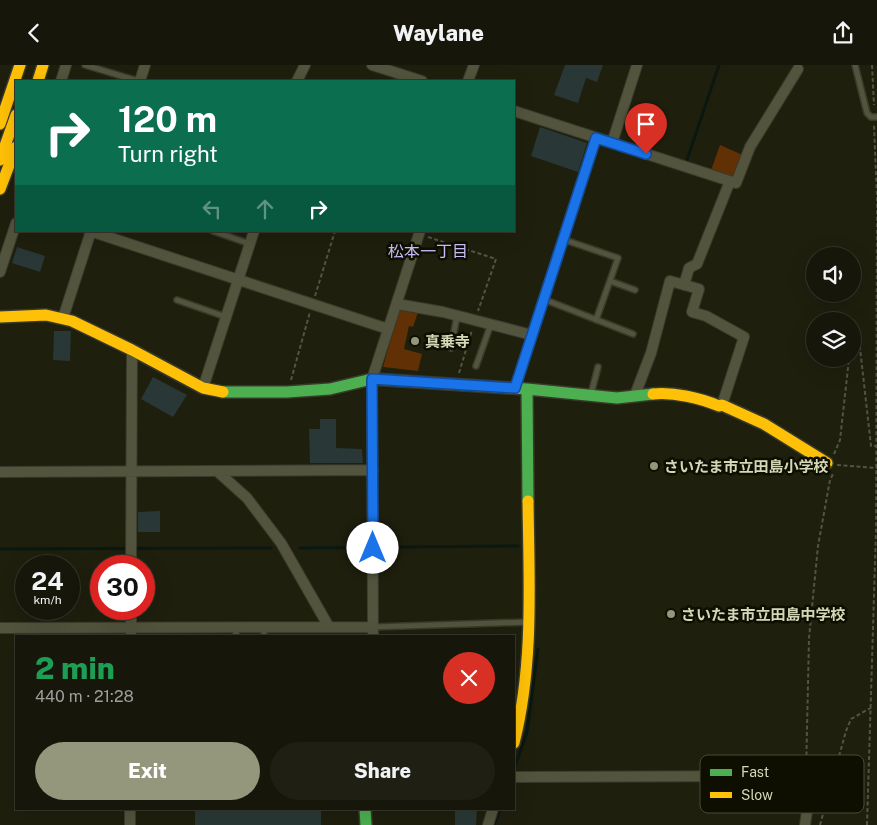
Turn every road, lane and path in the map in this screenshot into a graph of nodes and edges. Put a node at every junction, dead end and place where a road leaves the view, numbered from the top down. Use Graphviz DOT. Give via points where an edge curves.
graph roads {
  1 [pos="10,65"];
  2 [pos="20,65"];
  3 [pos="32,65"];
  4 [pos="43,65"];
  5 [pos="66,65"];
  6 [pos="85,65"];
  7 [pos="145,65"];
  8 [pos="305,65"];
  9 [pos="372,65"];
  10 [pos="474,65"];
  11 [pos="637,65"];
  12 [pos="854,65"];
  13 [pos="872,65"];
  14 [pos="798,69"];
  15 [pos="27,80"];
  16 [pos="38,80"];
  17 [pos="61,80"];
  18 [pos="136,80"];
  19 [pos="139,80"];
  20 [pos="298,80"];
  21 [pos="419,80"];
  22 [pos="468,80"];
  23 [pos="0,97"];
  24 [pos="515,111"];
  25 [pos="876,117"];
  26 [pos="15,118"];
  27 [pos="0,124"];
  28 [pos="596,138"];
  29 [pos="612,143"];
  30 [pos="15,149"];
  31 [pos="0,160"];
  32 [pos="730,181"];
  33 [pos="0,189"];
  34 [pos="15,226"];
  35 [pos="91,232"];
  36 [pos="94,232"];
  37 [pos="216,232"];
  38 [pos="254,232"];
  39 [pos="420,233"];
  40 [pos="562,239"];
  41 [pos="250,244"];
  42 [pos="0,272"];
  43 [pos="238,280"];
  44 [pos="610,281"];
  45 [pos="684,285"];
  46 [pos="635,290"];
  47 [pos="543,299"];
  48 [pos="177,300"];
  49 [pos="397,304"];
  50 [pos="458,316"];
  51 [pos="0,317"];
  52 [pos="227,317"];
  53 [pos="63,318"];
  54 [pos="475,320"];
  55 [pos="596,320"];
  56 [pos="490,324"];
  57 [pos="388,329"];
  58 [pos="633,334"];
  59 [pos="532,335"];
  60 [pos="451,348"];
  61 [pos="132,350"];
  62 [pos="861,357"];
  63 [pos="476,366"];
  64 [pos="598,367"];
  65 [pos="848,367"];
  66 [pos="372,379"];
  67 [pos="455,385"];
  68 [pos="203,388"];
  69 [pos="521,388"];
  70 [pos="591,394"];
  71 [pos="635,395"];
  72 [pos="722,405"];
  73 [pos="876,446"];
  74 [pos="832,465"];
  75 [pos="841,466"];
  76 [pos="876,467"];
  77 [pos="373,469"];
  78 [pos="132,471"];
  79 [pos="217,471"];
  80 [pos="0,472"];
  81 [pos="131,555"];
  82 [pos="876,589"];
  83 [pos="529,622"];
  84 [pos="0,627"];
  85 [pos="329,627"];
  86 [pos="131,632"];
  87 [pos="208,632"];
  88 [pos="236,632"];
  89 [pos="264,632"];
  90 [pos="373,632"];
  91 [pos="872,707"];
  92 [pos="515,739"];
  93 [pos="807,755"];
  94 [pos="838,755"];
  95 [pos="700,776"];
  96 [pos="516,777"];
  97 [pos="130,810"];
  98 [pos="365,810"];
  99 [pos="493,810"];
  100 [pos="130,825"];
  101 [pos="366,825"];
  102 [pos="488,825"];
  103 [pos="868,825"];
  1 -- 23 [label="main road"];
  2 -- 27 [label="main road"];
  3 -- 15 [label="main road"];
  4 -- 16 [label="main road"];
  5 -- 17 [label="street"];
  6 -- 18 [label="lane"];
  7 -- 19 [label="street"];
  8 -- 20 [label="street"];
  9 -- 21 [label="street"];
  10 -- 22 [label="street"];
  11 -- 29 [label="street"];
  12 -- 25 [label="lane" via="866,113"];
  13 -- 25 [label="path"];
  14 -- 32 [label="street" via="750,147 736,183"];
  24 -- 28 [label="street"];
  25 -- 73 [label="path"];
  26 -- 31 [label="main road"];
  28 -- 29 [label="street"];
  28 -- 40 [label="street"];
  29 -- 32 [label="street"];
  30 -- 33 [label="main road"];
  32 -- 45 [label="street" via="697,264 690,268"];
  34 -- 42 [label="street"];
  35 -- 53 [label="street"];
  36 -- 43 [label="street"];
  37 -- 41 [label="lane"];
  38 -- 41 [label="street"];
  39 -- 49 [label="street"];
  39 -- 54 [label="path" via="496,259"];
  40 -- 44 [label="lane" via="618,258"];
  40 -- 47 [label="street"];
  41 -- 43 [label="street"];
  43 -- 52 [label="street"];
  43 -- 57 [label="street"];
  44 -- 46 [label="lane"];
  44 -- 55 [label="lane"];
  45 -- 71 [label="street" via="670,281 651,353"];
  45 -- 72 [label="street" via="699,289 692,312 744,337"];
  47 -- 55 [label="lane"];
  47 -- 59 [label="street"];
  48 -- 52 [label="lane"];
  49 -- 50 [label="street"];
  49 -- 57 [label="street"];
  50 -- 54 [label="street"];
  50 -- 60 [label="lane"];
  51 -- 53 [label="main road" via="46,315"];
  52 -- 68 [label="street"];
  53 -- 61 [label="main road"];
  54 -- 56 [label="street"];
  54 -- 67 [label="path"];
  55 -- 58 [label="lane"];
  56 -- 59 [label="street"];
  56 -- 63 [label="lane"];
  57 -- 66 [label="street"];
  59 -- 69 [label="street"];
  61 -- 68 [label="main road"];
  61 -- 78 [label="street"];
  62 -- 73 [label="path" via="871,446"];
  64 -- 70 [label="lane"];
  65 -- 74 [label="path" via="840,440"];
  66 -- 67 [label="main road"];
  66 -- 68 [label="main road" via="330,389 287,392 222,392"];
  66 -- 77 [label="street"];
  67 -- 69 [label="main road"];
  69 -- 70 [label="main road"];
  69 -- 83 [label="main road"];
  70 -- 71 [label="main road" via="617,398"];
  71 -- 72 [label="main road" via="662,393"];
  72 -- 74 [label="main road" via="764,424"];
  73 -- 76 [label="path"];
  74 -- 93 [label="path" via="818,546 809,638"];
  75 -- 76 [label="path"];
  76 -- 82 [label="path"];
  77 -- 79 [label="street"];
  77 -- 90 [label="street"];
  78 -- 79 [label="street"];
  78 -- 80 [label="street"];
  78 -- 81 [label="street"];
  79 -- 85 [label="street" via="247,498 276,535"];
  82 -- 91 [label="path"];
  83 -- 90 [label="lane"];
  83 -- 92 [label="main road" via="526,686"];
  84 -- 86 [label="street"];
  85 -- 89 [label="street"];
  85 -- 90 [label="street"];
  86 -- 87 [label="street"];
  87 -- 88 [label="street"];
  88 -- 89 [label="street"];
  91 -- 94 [label="path" via="851,719"];
  91 -- 103 [label="path"];
  95 -- 96 [label="street"];
  97 -- 100 [label="street"];
  98 -- 101 [label="main road"];
  99 -- 102 [label="street"];
}
